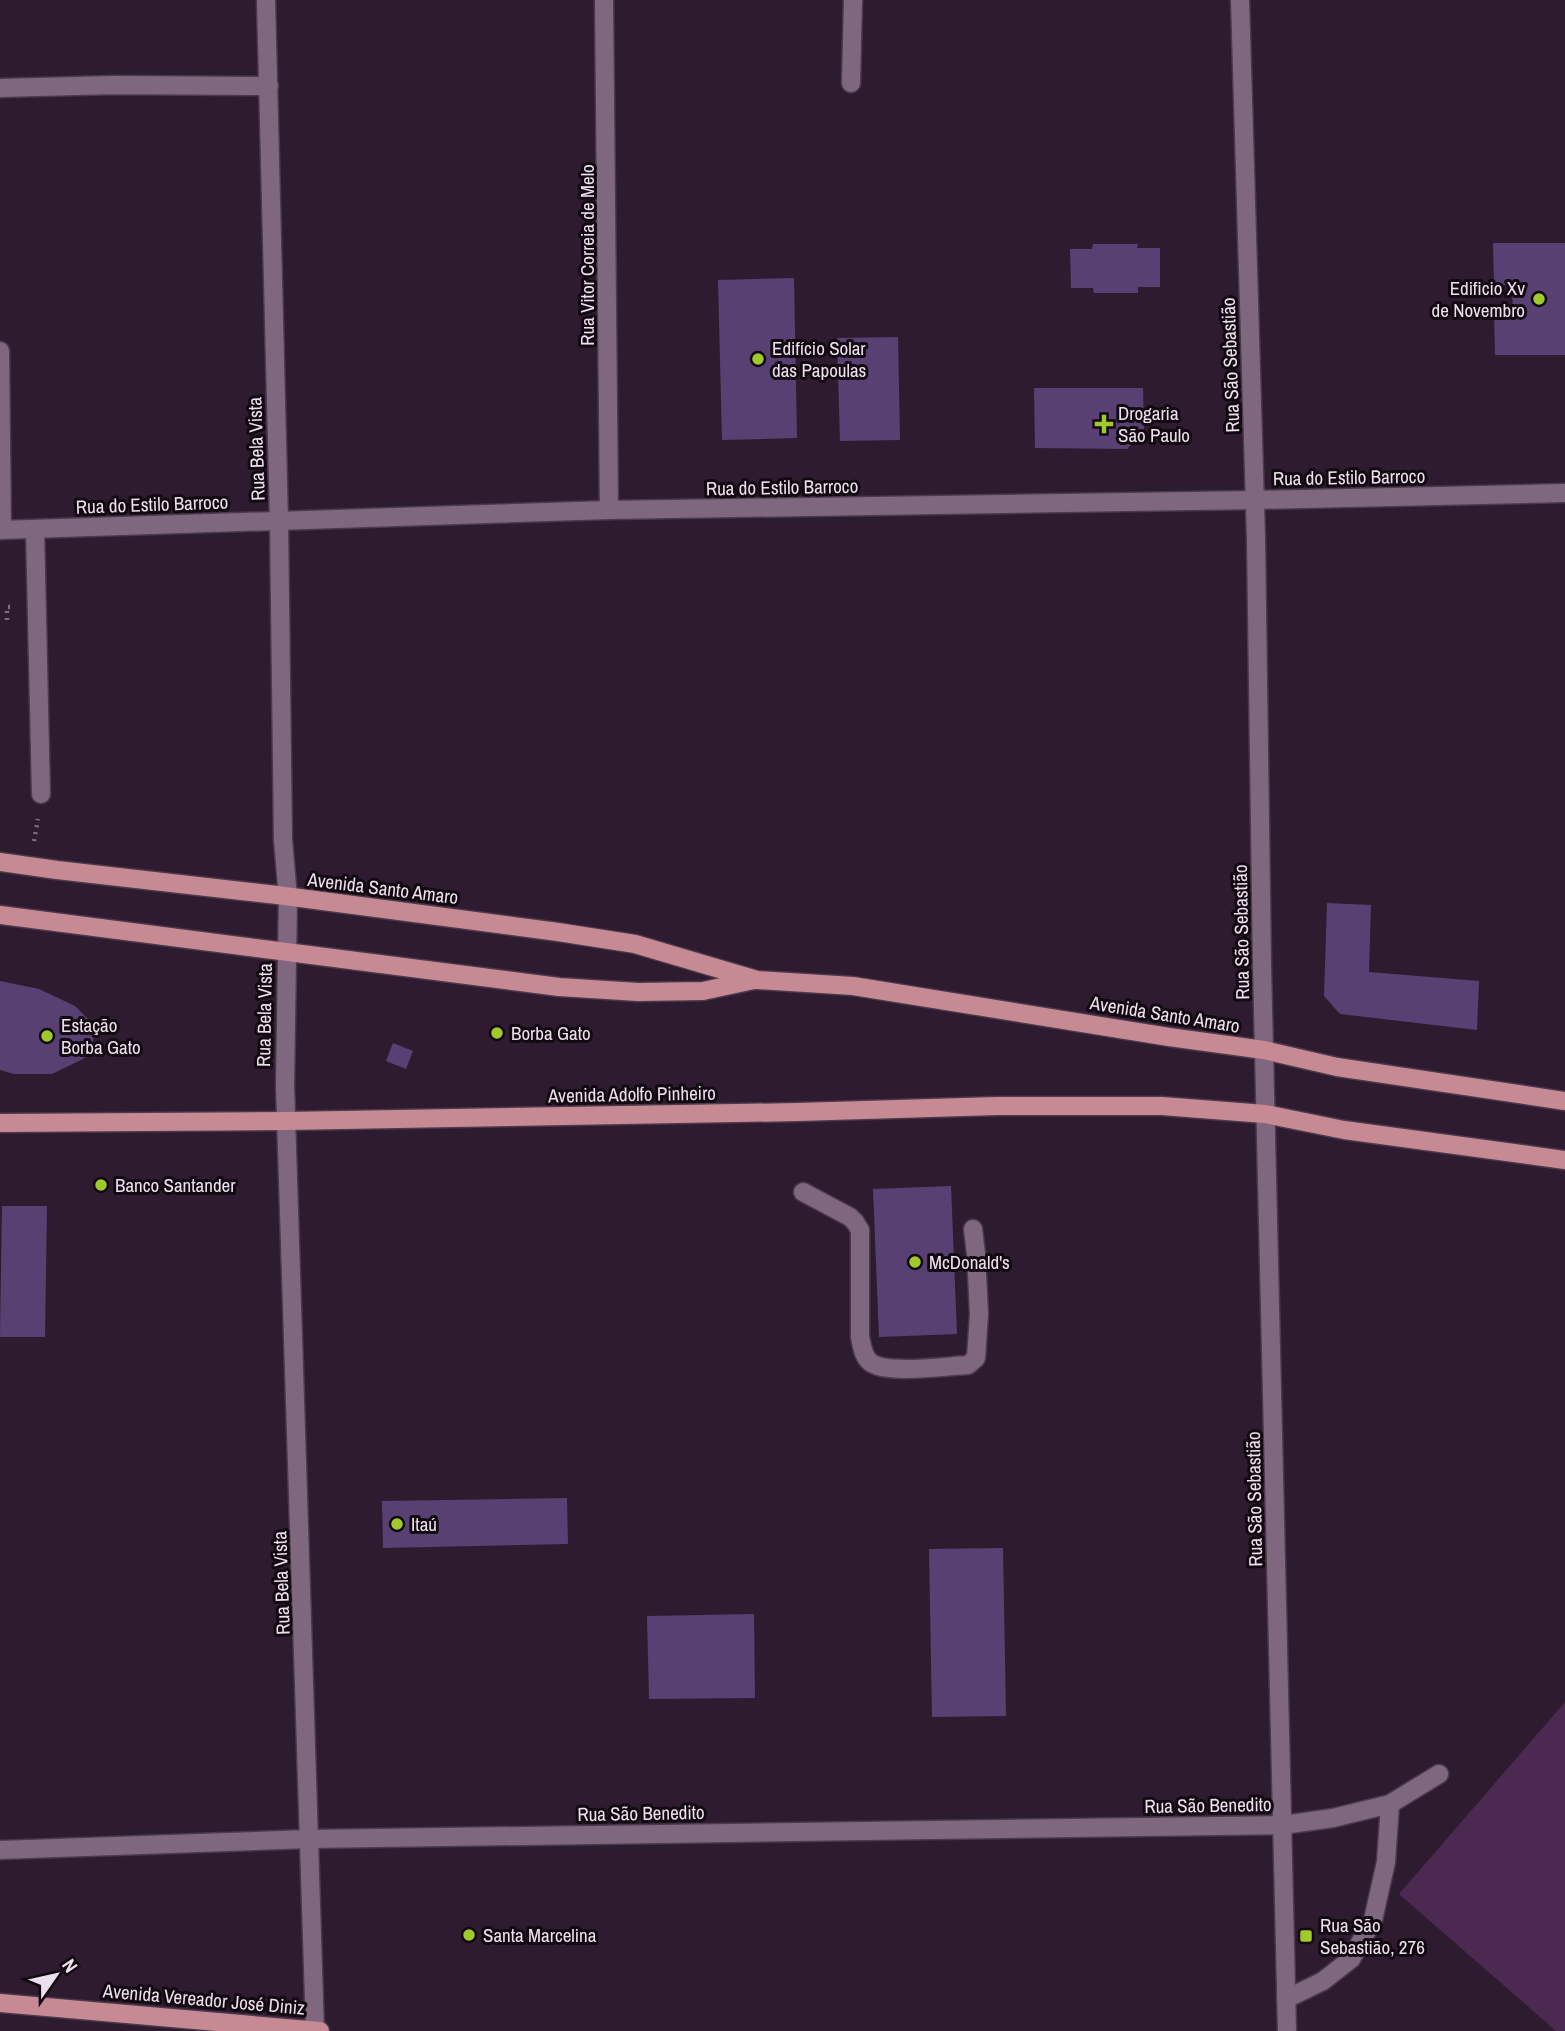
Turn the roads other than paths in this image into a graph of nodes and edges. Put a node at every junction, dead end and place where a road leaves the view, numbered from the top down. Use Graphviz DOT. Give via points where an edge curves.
graph roads {
  1 [pos="266,0"];
  2 [pos="604,0"];
  3 [pos="852,0"];
  4 [pos="1240,0"];
  5 [pos="851,83"];
  6 [pos="269,86"];
  7 [pos="0,88"];
  8 [pos="0,351"];
  9 [pos="1565,493"];
  10 [pos="1255,500"];
  11 [pos="609,510"];
  12 [pos="279,521"];
  13 [pos="35,529"];
  14 [pos="1,530"];
  15 [pos="41,794"];
  16 [pos="0,862"];
  17 [pos="288,897"];
  18 [pos="0,915"];
  19 [pos="286,951"];
  20 [pos="757,980"];
  21 [pos="1264,1050"];
  22 [pos="1565,1101"];
  23 [pos="1265,1114"];
  24 [pos="286,1121"];
  25 [pos="0,1123"];
  26 [pos="1565,1160"];
  27 [pos="803,1192"];
  28 [pos="973,1230"];
  29 [pos="1439,1774"];
  30 [pos="1390,1804"];
  31 [pos="1283,1825"];
  32 [pos="309,1839"];
  33 [pos="0,1850"];
  34 [pos="1286,1999"];
  35 [pos="0,2003"];
  36 [pos="315,2031"];
  37 [pos="320,2031"];
  38 [pos="1287,2031"];
  1 -- 6 [label="street, Rua Bela Vista"];
  2 -- 11 [label="street, Rua Vitor Correia de Melo"];
  3 -- 5 [label="street"];
  4 -- 10 [label="street, Rua São Sebastião"];
  6 -- 7 [label="street"];
  6 -- 12 [label="street, Rua Bela Vista"];
  8 -- 14 [label="street"];
  9 -- 10 [label="street, Rua do Estilo Barroco"];
  10 -- 11 [label="street, Rua do Estilo Barroco"];
  10 -- 21 [label="street, Rua São Sebastião"];
  11 -- 12 [label="street, Rua do Estilo Barroco"];
  12 -- 13 [label="street, Rua do Estilo Barroco"];
  12 -- 17 [label="street, Rua Bela Vista"];
  13 -- 14 [label="street, Rua do Estilo Barroco"];
  13 -- 15 [label="street"];
  16 -- 17 [label="main road, Avenida Santo Amaro"];
  17 -- 19 [label="street, Rua Bela Vista"];
  17 -- 20 [label="main road, Avenida Santo Amaro" via="635,944"];
  18 -- 19 [label="main road, Avenida Santo Amaro"];
  19 -- 20 [label="main road, Avenida Santo Amaro" via="612,991 703,991"];
  19 -- 24 [label="street, Rua Bela Vista"];
  20 -- 21 [label="main road, Avenida Santo Amaro" via="853,986"];
  21 -- 22 [label="main road, Avenida Santo Amaro" via="1337,1067"];
  21 -- 23 [label="street, Rua São Sebastião"];
  23 -- 24 [label="main road, Avenida Adolfo Pinheiro" via="1162,1106 997,1106"];
  23 -- 26 [label="main road" via="1344,1130"];
  23 -- 31 [label="street, Rua São Sebastião"];
  24 -- 25 [label="main road, Avenida Adolfo Pinheiro"];
  24 -- 32 [label="street, Rua Bela Vista"];
  27 -- 28 [label="street" via="850,1217 860,1230 864,1353 871,1362 896,1370 968,1364 976,1358 979,1314"];
  29 -- 30 [label="street, Rua São Benedito"];
  30 -- 31 [label="street, Rua São Benedito"];
  30 -- 34 [label="street" via="1386,1862 1373,1920 1351,1959 1323,1982"];
  31 -- 32 [label="street, Rua São Benedito"];
  31 -- 34 [label="street, Rua São Sebastião"];
  32 -- 33 [label="street, Rua São Benedito"];
  32 -- 36 [label="street, Rua Bela Vista"];
  34 -- 38 [label="street, Rua São Sebastião"];
  35 -- 36 [label="main road, Avenida Vereador José Diniz"];
  36 -- 37 [label="main road, Avenida Vereador José Diniz"];
}
